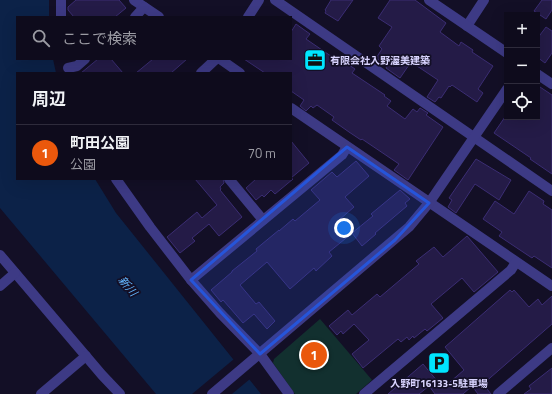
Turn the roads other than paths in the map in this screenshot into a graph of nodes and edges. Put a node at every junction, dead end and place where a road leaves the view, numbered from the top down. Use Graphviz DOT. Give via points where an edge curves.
graph roads {
  1 [pos="61,0"];
  2 [pos="134,0"];
  3 [pos="259,0"];
  4 [pos="275,0"];
  5 [pos="429,0"];
  6 [pos="484,0"];
  7 [pos="144,7"];
  8 [pos="61,16"];
  9 [pos="136,16"];
  10 [pos="158,16"];
  11 [pos="249,16"];
  12 [pos="467,26"];
  13 [pos="504,51"];
  14 [pos="84,60"];
  15 [pos="215,60"];
  16 [pos="221,60"];
  17 [pos="68,67"];
  18 [pos="202,72"];
  19 [pos="239,72"];
  20 [pos="540,76"];
  21 [pos="552,84"];
  22 [pos="504,93"];
  23 [pos="292,109"];
  24 [pos="474,137"];
  25 [pos="347,147"];
  26 [pos="117,180"];
  27 [pos="231,180"];
  28 [pos="552,191"];
  29 [pos="429,203"];
  30 [pos="264,220"];
  31 [pos="0,255"];
  32 [pos="516,262"];
  33 [pos="15,273"];
  34 [pos="192,280"];
  35 [pos="0,286"];
  36 [pos="552,286"];
  37 [pos="552,348"];
  38 [pos="260,354"];
  39 [pos="86,356"];
  40 [pos="41,394"];
  41 [pos="120,394"];
  42 [pos="212,394"];
  43 [pos="289,394"];
  44 [pos="364,394"];
  45 [pos="498,394"];
  1 -- 8 [label="street"];
  2 -- 7 [label="street"];
  3 -- 11 [label="street"];
  4 -- 24 [label="street"];
  5 -- 12 [label="street"];
  6 -- 12 [label="street"];
  7 -- 9 [label="street"];
  7 -- 10 [label="street"];
  12 -- 13 [label="street"];
  14 -- 17 [label="street" via="77,66"];
  15 -- 18 [label="street"];
  16 -- 19 [label="street"];
  20 -- 21 [label="street"];
  22 -- 24 [label="street"];
  23 -- 25 [label="street"];
  24 -- 28 [label="street"];
  24 -- 29 [label="street"];
  25 -- 29 [label="street"];
  25 -- 30 [label="street" via="342,155"];
  26 -- 34 [label="street"];
  27 -- 30 [label="street"];
  29 -- 32 [label="street"];
  29 -- 38 [label="street" via="395,240"];
  30 -- 34 [label="street"];
  31 -- 33 [label="street"];
  32 -- 36 [label="street"];
  32 -- 44 [label="street" via="511,270"];
  33 -- 35 [label="street"];
  33 -- 39 [label="street"];
  34 -- 38 [label="street"];
  37 -- 45 [label="street"];
  38 -- 42 [label="street"];
  38 -- 43 [label="street"];
  39 -- 40 [label="street"];
  39 -- 41 [label="street"];
}
